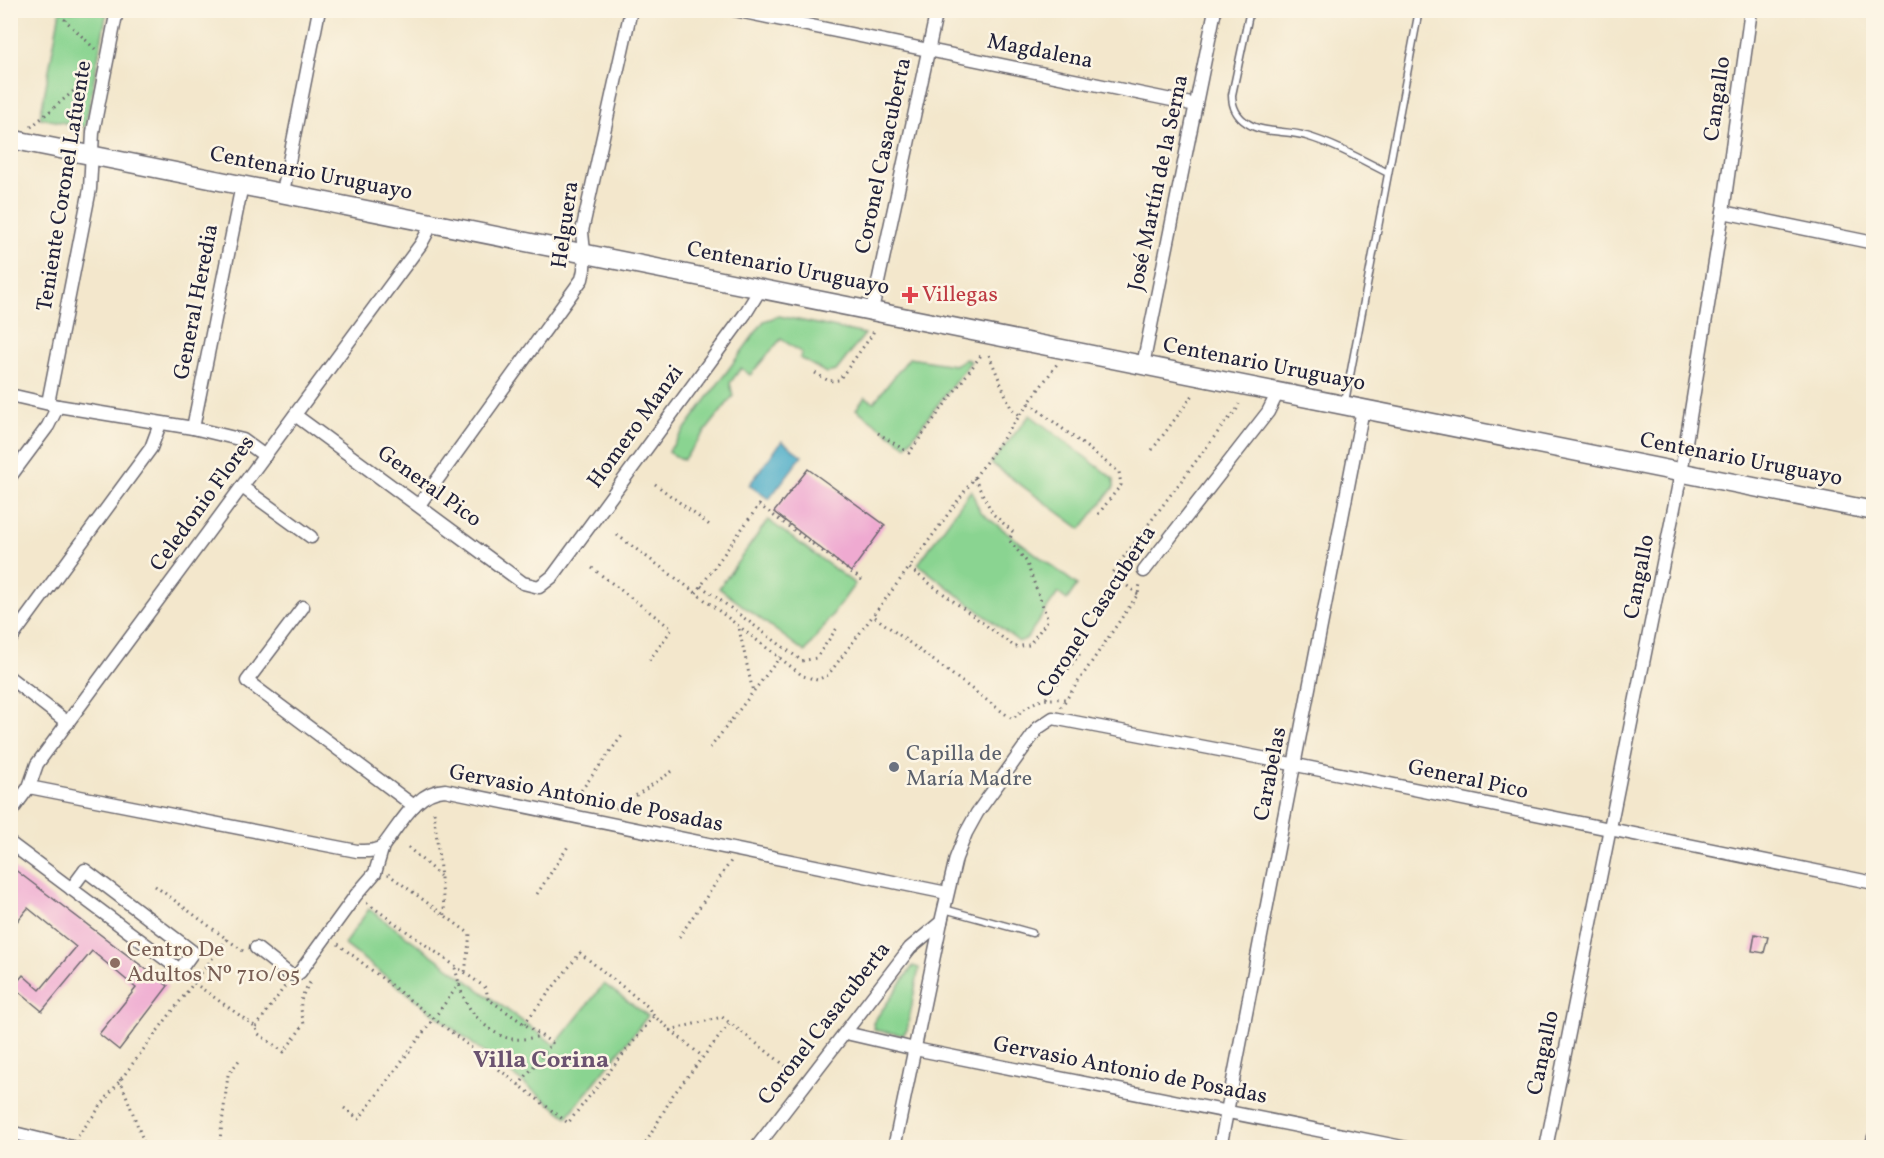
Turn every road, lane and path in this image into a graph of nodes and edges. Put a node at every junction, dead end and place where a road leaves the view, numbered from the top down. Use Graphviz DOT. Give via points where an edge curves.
graph roads {
  1 [pos="74,10"];
  2 [pos="117,10"];
  3 [pos="319,10"];
  4 [pos="631,10"];
  5 [pos="734,10"];
  6 [pos="937,10"];
  7 [pos="1215,10"];
  8 [pos="1250,10"];
  9 [pos="1419,10"];
  10 [pos="1751,10"];
  11 [pos="95,49"];
  12 [pos="929,50"];
  13 [pos="89,78"];
  14 [pos="1196,105"];
  15 [pos="13,139"];
  16 [pos="91,153"];
  17 [pos="1388,172"];
  18 [pos="242,185"];
  19 [pos="283,192"];
  20 [pos="1724,212"];
  21 [pos="433,222"];
  22 [pos="1874,243"];
  23 [pos="585,255"];
  24 [pos="761,288"];
  25 [pos="874,318"];
  26 [pos="1066,351"];
  27 [pos="982,354"];
  28 [pos="989,355"];
  29 [pos="1143,365"];
  30 [pos="815,373"];
  31 [pos="1278,392"];
  32 [pos="10,395"];
  33 [pos="1193,395"];
  34 [pos="1029,403"];
  35 [pos="53,404"];
  36 [pos="1239,404"];
  37 [pos="1345,404"];
  38 [pos="1364,409"];
  39 [pos="295,415"];
  40 [pos="1020,416"];
  41 [pos="160,424"];
  42 [pos="193,428"];
  43 [pos="878,433"];
  44 [pos="1152,450"];
  45 [pos="265,456"];
  46 [pos="1682,473"];
  47 [pos="10,477"];
  48 [pos="974,478"];
  49 [pos="655,484"];
  50 [pos="242,487"];
  51 [pos="419,505"];
  52 [pos="1874,511"];
  53 [pos="1096,517"];
  54 [pos="712,527"];
  55 [pos="617,535"];
  56 [pos="311,537"];
  57 [pos="592,568"];
  58 [pos="909,568"];
  59 [pos="1144,571"];
  60 [pos="862,580"];
  61 [pos="701,586"];
  62 [pos="539,587"];
  63 [pos="696,593"];
  64 [pos="1138,594"];
  65 [pos="303,607"];
  66 [pos="875,616"];
  67 [pos="739,627"];
  68 [pos="837,628"];
  69 [pos="10,640"];
  70 [pos="1082,651"];
  71 [pos="780,657"];
  72 [pos="648,662"];
  73 [pos="10,678"];
  74 [pos="753,692"];
  75 [pos="1046,698"];
  76 [pos="1066,699"];
  77 [pos="1053,718"];
  78 [pos="69,723"];
  79 [pos="624,733"];
  80 [pos="710,748"];
  81 [pos="1293,766"];
  82 [pos="674,770"];
  83 [pos="28,787"];
  84 [pos="574,800"];
  85 [pos="414,806"];
  86 [pos="616,809"];
  87 [pos="434,812"];
  88 [pos="10,813"];
  89 [pos="1611,831"];
  90 [pos="10,843"];
  91 [pos="569,845"];
  92 [pos="383,846"];
  93 [pos="408,847"];
  94 [pos="732,860"];
  95 [pos="388,874"];
  96 [pos="441,876"];
  97 [pos="1874,883"];
  98 [pos="155,886"];
  99 [pos="71,889"];
  100 [pos="947,893"];
  101 [pos="537,894"];
  102 [pos="361,911"];
  103 [pos="942,915"];
  104 [pos="445,916"];
  105 [pos="1032,933"];
  106 [pos="343,936"];
  107 [pos="679,937"];
  108 [pos="227,939"];
  109 [pos="250,950"];
  110 [pos="455,966"];
  111 [pos="465,973"];
  112 [pos="313,978"];
  113 [pos="194,983"];
  114 [pos="460,983"];
  115 [pos="285,986"];
  116 [pos="654,1016"];
  117 [pos="432,1018"];
  118 [pos="730,1023"];
  119 [pos="524,1024"];
  120 [pos="256,1027"];
  121 [pos="670,1030"];
  122 [pos="846,1033"];
  123 [pos="541,1036"];
  124 [pos="915,1049"];
  125 [pos="704,1057"];
  126 [pos="240,1059"];
  127 [pos="120,1079"];
  128 [pos="807,1082"];
  129 [pos="519,1085"];
  130 [pos="344,1108"];
  131 [pos="1228,1112"];
  132 [pos="10,1132"];
  133 [pos="1874,1137"];
  134 [pos="76,1144"];
  135 [pos="10,1146"];
  136 [pos="16,1148"];
  137 [pos="146,1148"];
  138 [pos="219,1148"];
  139 [pos="643,1148"];
  140 [pos="756,1148"];
  141 [pos="894,1148"];
  142 [pos="1220,1148"];
  143 [pos="1407,1148"];
  144 [pos="1546,1148"];
  145 [pos="1871,1148"];
  1 -- 11 [label="path" via="65,20"];
  2 -- 16 [label="street, Teniente Coronel Lafuente"];
  3 -- 19 [label="street"];
  4 -- 23 [label="street, Helguera" via="582,231"];
  5 -- 12 [label="street, Magdalena"];
  6 -- 12 [label="street, Coronel Casacuberta"];
  7 -- 14 [label="street, José Martín de la Serna"];
  8 -- 17 [label="lane" via="1232,95 1232,105 1239,117 1259,128 1306,135"];
  9 -- 17 [label="lane"];
  10 -- 20 [label="street, Cangallo"];
  12 -- 14 [label="street, Magdalena"];
  12 -- 25 [label="street, Coronel Casacuberta"];
  13 -- 15 [label="path"];
  14 -- 29 [label="street, José Martín de la Serna"];
  15 -- 16 [label="main road, Centenario Uruguayo"];
  16 -- 18 [label="main road, Centenario Uruguayo"];
  16 -- 35 [label="street, Teniente Coronel Lafuente" via="90,189"];
  17 -- 37 [label="lane"];
  18 -- 19 [label="main road, Centenario Uruguayo"];
  18 -- 42 [label="street, General Heredia"];
  19 -- 21 [label="main road, Centenario Uruguayo"];
  20 -- 22 [label="street"];
  20 -- 46 [label="street, Cangallo"];
  21 -- 23 [label="main road, Centenario Uruguayo"];
  21 -- 39 [label="street, Celedonio Flores" via="421,244"];
  23 -- 24 [label="main road, Centenario Uruguayo"];
  23 -- 51 [label="street, Helguera" via="582,279"];
  24 -- 25 [label="main road, Centenario Uruguayo"];
  24 -- 62 [label="street, Homero Manzi" via="553,576"];
  25 -- 26 [label="main road, Centenario Uruguayo"];
  25 -- 30 [label="path" via="872,336 839,380 829,381"];
  26 -- 29 [label="main road, Centenario Uruguayo"];
  26 -- 34 [label="path"];
  27 -- 43 [label="path" via="909,453"];
  28 -- 40 [label="path" via="1011,408"];
  29 -- 31 [label="main road, Centenario Uruguayo"];
  31 -- 37 [label="main road, Centenario Uruguayo"];
  31 -- 59 [label="street, Coronel Casacuberta" via="1268,412"];
  32 -- 35 [label="street"];
  33 -- 44 [label="path"];
  34 -- 40 [label="path"];
  34 -- 53 [label="path" via="1119,472 1121,485"];
  35 -- 41 [label="street"];
  35 -- 47 [label="street, Teniente Coronel Lafuente" via="48,426"];
  36 -- 64 [label="path" via="1112,574"];
  37 -- 38 [label="main road, Centenario Uruguayo"];
  38 -- 46 [label="main road, Centenario Uruguayo"];
  38 -- 81 [label="street, Carabelas"];
  39 -- 45 [label="street, Celedonio Flores"];
  39 -- 51 [label="street, General Pico"];
  40 -- 48 [label="path"];
  41 -- 42 [label="street"];
  41 -- 69 [label="street" via="151,448"];
  42 -- 45 [label="street" via="243,440"];
  45 -- 50 [label="street, Celedonio Flores"];
  46 -- 52 [label="main road, Centenario Uruguayo"];
  46 -- 89 [label="street, Cangallo"];
  48 -- 58 [label="path"];
  48 -- 58 [label="path" via="993,514 1013,532 1009,540 1026,561 1048,620 1029,645 1016,647"];
  49 -- 54 [label="path"];
  50 -- 56 [label="street"];
  50 -- 78 [label="street, Celedonio Flores"];
  51 -- 62 [label="street, General Pico" via="523,583"];
  55 -- 63 [label="path"];
  57 -- 72 [label="path" via="672,629"];
  58 -- 66 [label="path"];
  59 -- 64 [label="path, Coronel Casacuberta"];
  60 -- 61 [label="path" via="759,505"];
  61 -- 63 [label="path"];
  61 -- 68 [label="path" via="802,661 816,658"];
  63 -- 67 [label="path"];
  64 -- 76 [label="path, Coronel Casacuberta"];
  65 -- 85 [label="street" via="247,681"];
  66 -- 71 [label="path" via="828,675 817,680 803,676"];
  66 -- 75 [label="path" via="1012,719 1031,703"];
  67 -- 71 [label="path"];
  67 -- 74 [label="path"];
  70 -- 75 [label="path"];
  71 -- 74 [label="path"];
  73 -- 78 [label="street"];
  74 -- 80 [label="path"];
  75 -- 76 [label="path"];
  76 -- 77 [label="path, Coronel Casacuberta"];
  77 -- 81 [label="street, General Pico"];
  77 -- 100 [label="street, Coronel Casacuberta" via="1038,728 977,813 962,842"];
  78 -- 83 [label="street, Celedonio Flores" via="37,765"];
  79 -- 84 [label="path"];
  81 -- 89 [label="street, General Pico"];
  81 -- 131 [label="street, Carabelas"];
  82 -- 86 [label="path"];
  83 -- 88 [label="street, Celedonio Flores"];
  83 -- 92 [label="street" via="357,851 369,852"];
  85 -- 92 [label="street, Gervasio Antonio de Posadas"];
  85 -- 100 [label="street, Gervasio Antonio de Posadas" via="423,796 445,790"];
  87 -- 96 [label="path"];
  89 -- 97 [label="street, General Pico"];
  89 -- 144 [label="street, Cangallo"];
  90 -- 99 [label="street"];
  91 -- 101 [label="path"];
  92 -- 109 [label="street, Gervasio Antonio de Posadas" via="375,873 300,972 289,975"];
  93 -- 96 [label="path"];
  94 -- 107 [label="path"];
  95 -- 104 [label="path"];
  96 -- 104 [label="path"];
  98 -- 108 [label="path"];
  99 -- 99 [label="street" via="180,970 193,952 85,870"];
  100 -- 103 [label="street, Coronel Casacuberta"];
  102 -- 110 [label="path" via="367,903"];
  103 -- 105 [label="lane"];
  103 -- 122 [label="street, Coronel Casacuberta" via="910,948"];
  103 -- 124 [label="street"];
  104 -- 111 [label="path" via="470,934"];
  106 -- 117 [label="path" via="338,944"];
  108 -- 109 [label="path"];
  108 -- 113 [label="path"];
  110 -- 111 [label="path"];
  110 -- 114 [label="path"];
  111 -- 119 [label="path" via="486,988 488,999"];
  112 -- 120 [label="path" via="301,996 304,1024 284,1052 257,1033"];
  113 -- 120 [label="path"];
  113 -- 127 [label="path"];
  114 -- 117 [label="path"];
  114 -- 123 [label="path" via="472,1013 500,1035 511,1039"];
  115 -- 120 [label="path"];
  116 -- 119 [label="path" via="647,1006 580,953"];
  116 -- 121 [label="path"];
  116 -- 129 [label="path" via="568,1123"];
  117 -- 129 [label="path"];
  117 -- 130 [label="path" via="359,1119"];
  118 -- 121 [label="path" via="722,1017"];
  118 -- 125 [label="path"];
  118 -- 128 [label="path"];
  119 -- 123 [label="path"];
  121 -- 125 [label="path"];
  122 -- 124 [label="street, Gervasio Antonio de Posadas"];
  122 -- 128 [label="street, Coronel Casacuberta"];
  123 -- 129 [label="path" via="552,1043"];
  124 -- 131 [label="street, Gervasio Antonio de Posadas"];
  124 -- 141 [label="street"];
  125 -- 139 [label="path" via="673,1095"];
  126 -- 138 [label="path" via="228,1075"];
  127 -- 134 [label="path" via="80,1132"];
  127 -- 137 [label="path"];
  128 -- 140 [label="street, Coronel Casacuberta"];
  131 -- 142 [label="street, Carabelas"];
  131 -- 143 [label="street, Gervasio Antonio de Posadas"];
  132 -- 134 [label="street"];
  133 -- 145 [label="street"];
  135 -- 136 [label="street"];
}
